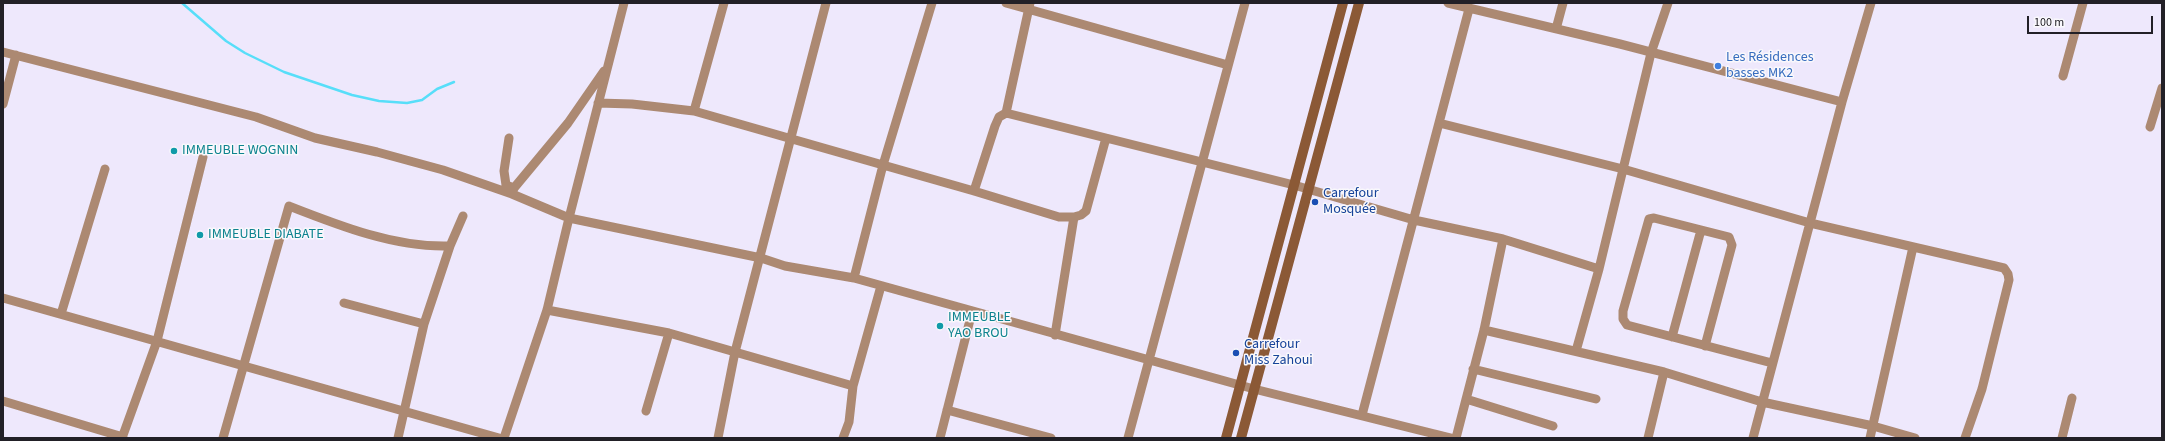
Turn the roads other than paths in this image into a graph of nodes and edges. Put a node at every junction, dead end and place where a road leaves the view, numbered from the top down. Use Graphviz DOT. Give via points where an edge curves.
graph roads {
  1 [pos="624,3"];
  2 [pos="724,3"];
  3 [pos="826,3"];
  4 [pos="932,3"];
  5 [pos="1006,3"];
  6 [pos="1245,3"];
  7 [pos="1343,3"];
  8 [pos="1359,3"];
  9 [pos="1448,3"];
  10 [pos="1563,3"];
  11 [pos="1668,3"];
  12 [pos="1871,3"];
  13 [pos="2083,3"];
  14 [pos="1029,6"];
  15 [pos="1469,9"];
  16 [pos="1556,29"];
  17 [pos="3,52"];
  18 [pos="1651,53"];
  19 [pos="16,55"];
  20 [pos="1228,66"];
  21 [pos="608,67"];
  22 [pos="2063,76"];
  23 [pos="2162,88"];
  24 [pos="1842,102"];
  25 [pos="598,103"];
  26 [pos="3,104"];
  27 [pos="694,111"];
  28 [pos="1006,113"];
  29 [pos="1439,123"];
  30 [pos="2150,127"];
  31 [pos="509,138"];
  32 [pos="1106,138"];
  33 [pos="791,139"];
  34 [pos="203,157"];
  35 [pos="1201,161"];
  36 [pos="883,165"];
  37 [pos="105,169"];
  38 [pos="1623,169"];
  39 [pos="1294,185"];
  40 [pos="1308,190"];
  41 [pos="513,191"];
  42 [pos="974,191"];
  43 [pos="463,216"];
  44 [pos="1074,217"];
  45 [pos="568,218"];
  46 [pos="1414,220"];
  47 [pos="1810,223"];
  48 [pos="1701,230"];
  49 [pos="1503,239"];
  50 [pos="450,246"];
  51 [pos="1913,247"];
  52 [pos="761,258"];
  53 [pos="1599,269"];
  54 [pos="854,278"];
  55 [pos="881,286"];
  56 [pos="3,298"];
  57 [pos="344,302"];
  58 [pos="547,310"];
  59 [pos="972,312"];
  60 [pos="61,314"];
  61 [pos="424,324"];
  62 [pos="1484,330"];
  63 [pos="669,333"];
  64 [pos="1055,335"];
  65 [pos="1672,337"];
  66 [pos="157,341"];
  67 [pos="1705,346"];
  68 [pos="1576,351"];
  69 [pos="735,352"];
  70 [pos="1149,360"];
  71 [pos="1772,363"];
  72 [pos="244,365"];
  73 [pos="1474,369"];
  74 [pos="1664,372"];
  75 [pos="1241,385"];
  76 [pos="853,386"];
  77 [pos="1254,389"];
  78 [pos="2072,398"];
  79 [pos="1466,399"];
  80 [pos="1596,399"];
  81 [pos="3,401"];
  82 [pos="1762,402"];
  83 [pos="947,410"];
  84 [pos="405,411"];
  85 [pos="646,411"];
  86 [pos="1362,415"];
  87 [pos="1554,426"];
  88 [pos="1873,426"];
  89 [pos="122,437"];
  90 [pos="223,438"];
  91 [pos="398,438"];
  92 [pos="499,438"];
  93 [pos="504,438"];
  94 [pos="718,438"];
  95 [pos="843,438"];
  96 [pos="940,438"];
  97 [pos="1051,438"];
  98 [pos="1128,438"];
  99 [pos="1226,438"];
  100 [pos="1241,438"];
  101 [pos="1451,438"];
  102 [pos="1456,438"];
  103 [pos="1648,438"];
  104 [pos="1753,438"];
  105 [pos="1870,438"];
  106 [pos="1915,438"];
  107 [pos="1965,438"];
  108 [pos="2062,438"];
  1 -- 21 [label="street"];
  2 -- 27 [label="street"];
  3 -- 33 [label="street"];
  4 -- 36 [label="street"];
  5 -- 14 [label="street"];
  6 -- 20 [label="street"];
  7 -- 39 [label="main road"];
  8 -- 40 [label="main road"];
  9 -- 15 [label="street"];
  10 -- 16 [label="street"];
  11 -- 18 [label="street"];
  12 -- 24 [label="street"];
  13 -- 22 [label="street"];
  14 -- 20 [label="street"];
  14 -- 28 [label="street"];
  15 -- 16 [label="street"];
  15 -- 29 [label="street"];
  16 -- 18 [label="street"];
  17 -- 19 [label="street"];
  18 -- 24 [label="street"];
  18 -- 38 [label="street"];
  19 -- 26 [label="street"];
  19 -- 41 [label="street" via="256,117 315,138 377,152"];
  20 -- 35 [label="street"];
  21 -- 25 [label="street"];
  21 -- 41 [label="street" via="568,123"];
  23 -- 30 [label="street"];
  24 -- 47 [label="street"];
  25 -- 27 [label="street"];
  25 -- 45 [label="street"];
  27 -- 33 [label="street"];
  28 -- 32 [label="street"];
  28 -- 42 [label="street" via="999,117 995,126"];
  29 -- 38 [label="street"];
  29 -- 46 [label="street"];
  31 -- 41 [label="street" via="504,171 506,184"];
  32 -- 35 [label="street"];
  32 -- 44 [label="street" via="1086,211"];
  33 -- 36 [label="street"];
  33 -- 52 [label="street"];
  34 -- 66 [label="street"];
  35 -- 39 [label="street"];
  35 -- 70 [label="street"];
  36 -- 42 [label="street"];
  36 -- 54 [label="street"];
  37 -- 60 [label="street"];
  38 -- 47 [label="street"];
  38 -- 53 [label="street"];
  39 -- 40 [label="street"];
  39 -- 75 [label="main road"];
  40 -- 46 [label="street"];
  40 -- 77 [label="main road"];
  41 -- 45 [label="street"];
  42 -- 44 [label="street" via="1059,217"];
  43 -- 50 [label="street"];
  44 -- 64 [label="street"];
  45 -- 52 [label="street"];
  45 -- 58 [label="street"];
  46 -- 49 [label="street"];
  46 -- 86 [label="street"];
  47 -- 51 [label="street"];
  47 -- 71 [label="street"];
  48 -- 65 [label="street"];
  48 -- 65 [label="street" via="1654,218 1649,219 1625,304 1623,319 1627,325"];
  48 -- 67 [label="street" via="1729,237 1732,245"];
  49 -- 53 [label="street"];
  49 -- 62 [label="street"];
  50 -- 61 [label="street"];
  50 -- 72 [label="street" via="427,247 406,243 316,217 289,206"];
  51 -- 88 [label="street"];
  51 -- 107 [label="street" via="2004,268 2008,274 2009,280 1982,389"];
  52 -- 54 [label="street" via="785,266"];
  52 -- 69 [label="street"];
  53 -- 68 [label="street"];
  54 -- 55 [label="street"];
  55 -- 59 [label="street"];
  55 -- 76 [label="street"];
  56 -- 60 [label="street"];
  57 -- 61 [label="street"];
  58 -- 63 [label="street"];
  58 -- 93 [label="street"];
  59 -- 64 [label="street"];
  59 -- 83 [label="street"];
  60 -- 66 [label="street"];
  61 -- 84 [label="street"];
  62 -- 68 [label="street"];
  62 -- 73 [label="street"];
  63 -- 69 [label="street"];
  63 -- 85 [label="street"];
  64 -- 70 [label="street"];
  65 -- 67 [label="street"];
  66 -- 72 [label="street"];
  66 -- 89 [label="street"];
  67 -- 71 [label="street"];
  68 -- 74 [label="street"];
  69 -- 76 [label="street"];
  69 -- 94 [label="street"];
  70 -- 75 [label="street"];
  70 -- 98 [label="street"];
  71 -- 82 [label="street"];
  72 -- 84 [label="street"];
  72 -- 90 [label="street"];
  73 -- 79 [label="street"];
  73 -- 80 [label="street"];
  74 -- 82 [label="street"];
  74 -- 103 [label="street"];
  75 -- 77 [label="street"];
  75 -- 99 [label="main road"];
  76 -- 95 [label="street" via="849,422"];
  77 -- 86 [label="street"];
  77 -- 100 [label="main road"];
  78 -- 108 [label="street"];
  79 -- 87 [label="street"];
  79 -- 102 [label="street"];
  81 -- 89 [label="street"];
  82 -- 88 [label="street"];
  82 -- 104 [label="street"];
  83 -- 96 [label="street"];
  83 -- 97 [label="street"];
  84 -- 91 [label="street"];
  84 -- 92 [label="street"];
  86 -- 101 [label="street"];
  88 -- 105 [label="street"];
  88 -- 106 [label="street"];
}
